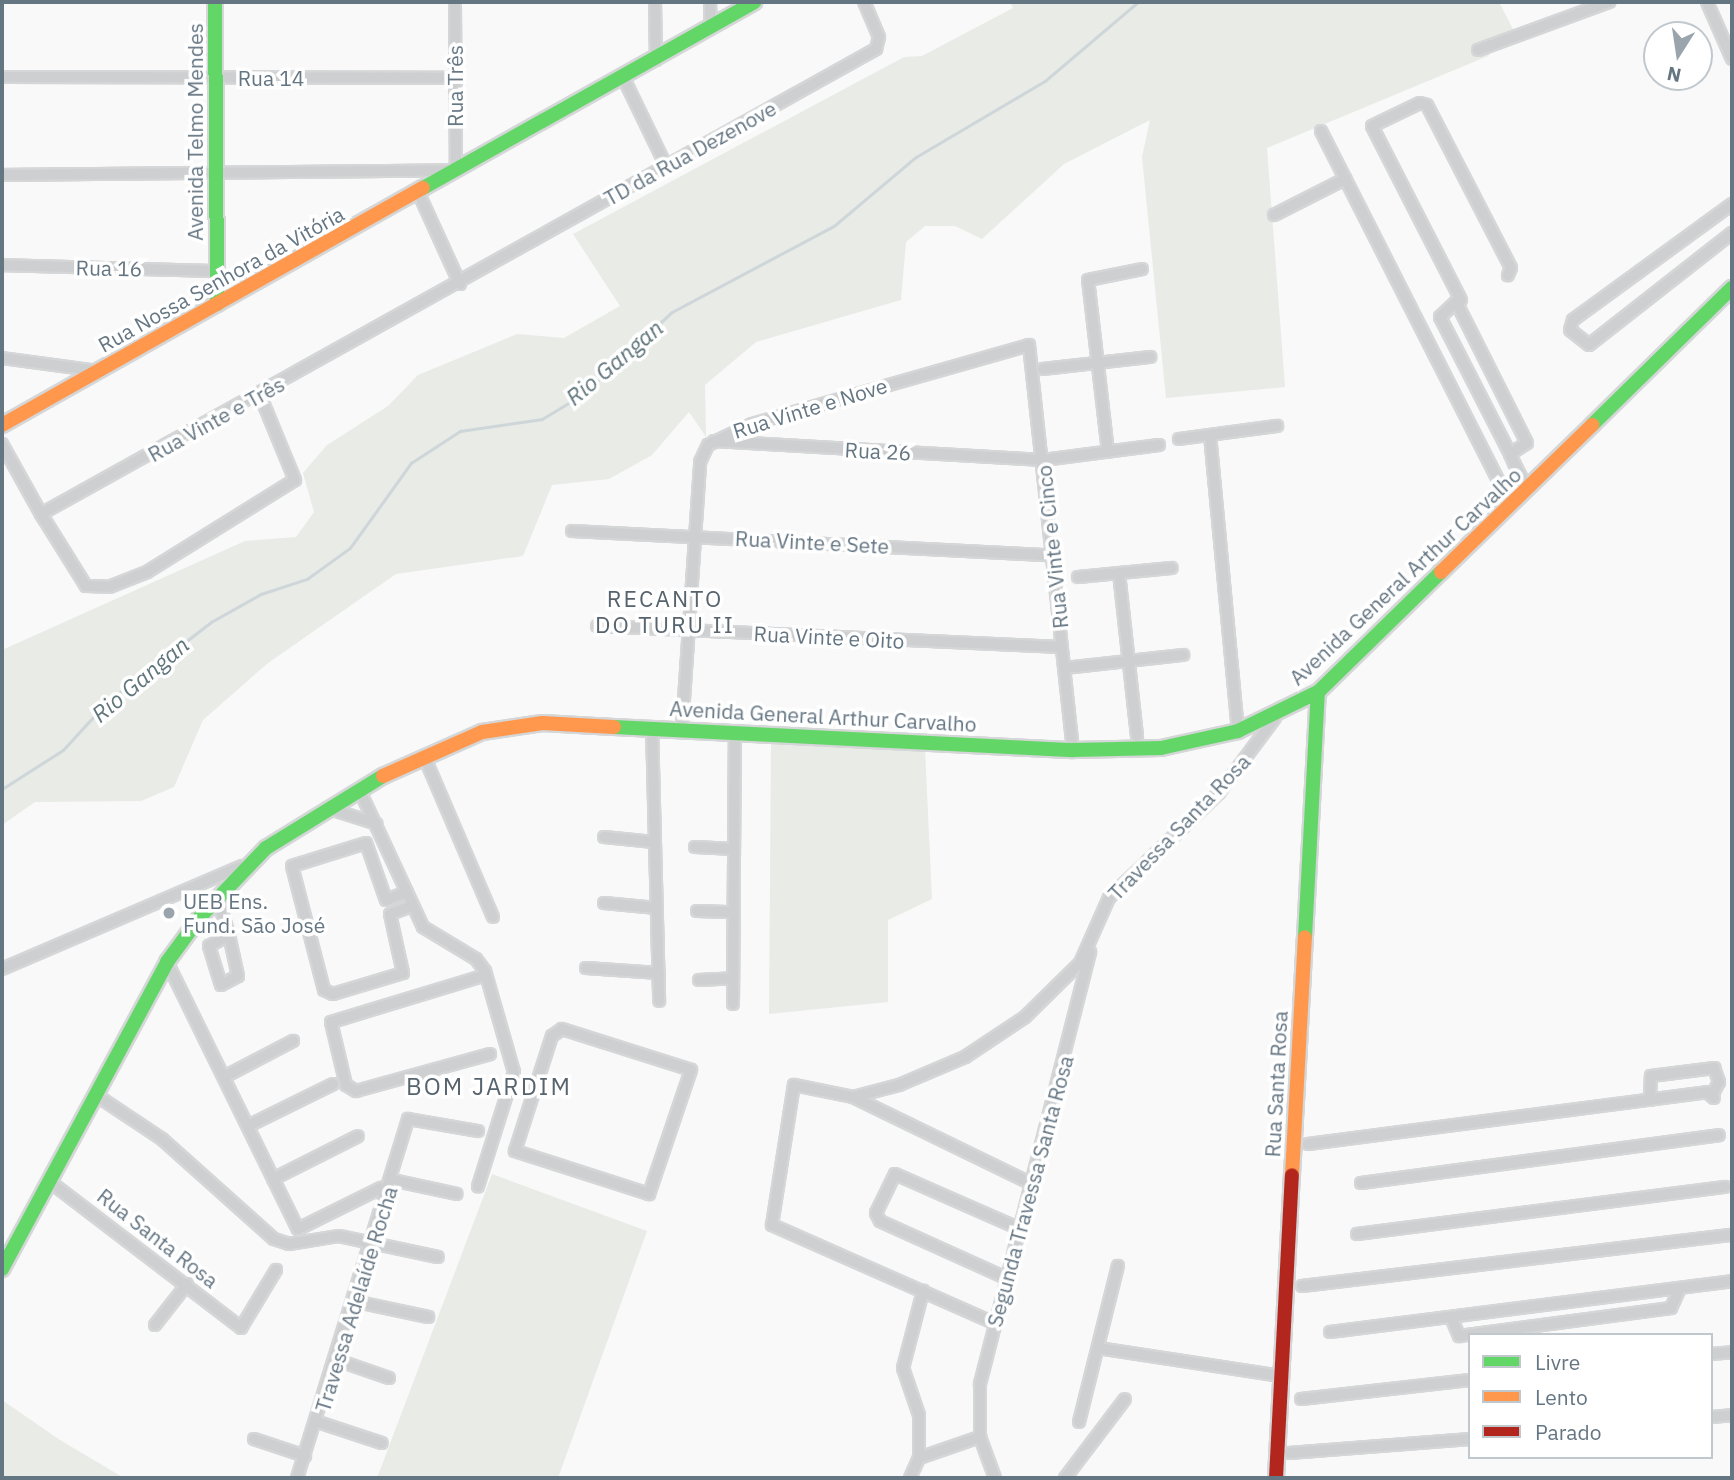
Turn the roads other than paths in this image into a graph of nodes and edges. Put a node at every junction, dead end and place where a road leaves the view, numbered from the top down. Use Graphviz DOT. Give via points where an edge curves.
graph roads {
  1 [pos="215,2"];
  2 [pos="455,2"];
  3 [pos="655,2"];
  4 [pos="709,2"];
  5 [pos="754,2"];
  6 [pos="864,2"];
  7 [pos="1609,2"];
  8 [pos="1707,2"];
  9 [pos="711,27"];
  10 [pos="1478,50"];
  11 [pos="1732,59"];
  12 [pos="656,60"];
  13 [pos="2,77"];
  14 [pos="215,77"];
  15 [pos="455,78"];
  16 [pos="624,79"];
  17 [pos="1321,131"];
  18 [pos="666,166"];
  19 [pos="216,170"];
  20 [pos="458,170"];
  21 [pos="2,175"];
  22 [pos="1345,178"];
  23 [pos="419,194"];
  24 [pos="1732,204"];
  25 [pos="1274,215"];
  26 [pos="1732,233"];
  27 [pos="2,265"];
  28 [pos="1142,270"];
  29 [pos="216,271"];
  30 [pos="1508,275"];
  31 [pos="460,284"];
  32 [pos="1732,288"];
  33 [pos="1461,300"];
  34 [pos="217,304"];
  35 [pos="1029,345"];
  36 [pos="1150,356"];
  37 [pos="2,358"];
  38 [pos="1097,363"];
  39 [pos="1043,369"];
  40 [pos="98,371"];
  41 [pos="260,395"];
  42 [pos="2,425"];
  43 [pos="1277,426"];
  44 [pos="1210,435"];
  45 [pos="1179,439"];
  46 [pos="713,442"];
  47 [pos="2,444"];
  48 [pos="1160,445"];
  49 [pos="1108,452"];
  50 [pos="1510,454"];
  51 [pos="1043,460"];
  52 [pos="1528,490"];
  53 [pos="1511,506"];
  54 [pos="41,514"];
  55 [pos="572,531"];
  56 [pos="697,536"];
  57 [pos="1053,555"];
  58 [pos="1172,568"];
  59 [pos="1119,573"];
  60 [pos="1078,577"];
  61 [pos="597,626"];
  62 [pos="691,631"];
  63 [pos="1062,647"];
  64 [pos="1183,655"];
  65 [pos="1129,661"];
  66 [pos="1065,668"];
  67 [pos="1318,692"];
  68 [pos="1275,718"];
  69 [pos="652,727"];
  70 [pos="682,730"];
  71 [pos="1238,731"];
  72 [pos="735,733"];
  73 [pos="1137,736"];
  74 [pos="1073,750"];
  75 [pos="424,756"];
  76 [pos="359,789"];
  77 [pos="327,808"];
  78 [pos="377,824"];
  79 [pos="604,837"];
  80 [pos="654,842"];
  81 [pos="695,847"];
  82 [pos="734,849"];
  83 [pos="242,866"];
  84 [pos="407,892"];
  85 [pos="215,897"];
  86 [pos="386,900"];
  87 [pos="604,903"];
  88 [pos="412,906"];
  89 [pos="657,908"];
  90 [pos="697,911"];
  91 [pos="734,912"];
  92 [pos="390,914"];
  93 [pos="493,916"];
  94 [pos="229,935"];
  95 [pos="1091,946"];
  96 [pos="167,962"];
  97 [pos="586,968"];
  98 [pos="2,969"];
  99 [pos="659,973"];
  100 [pos="486,975"];
  101 [pos="733,978"];
  102 [pos="699,980"];
  103 [pos="659,1001"];
  104 [pos="733,1004"];
  105 [pos="293,1041"];
  106 [pos="490,1054"];
  107 [pos="224,1077"];
  108 [pos="333,1084"];
  109 [pos="511,1086"];
  110 [pos="531,1093"];
  111 [pos="96,1095"];
  112 [pos="853,1097"];
  113 [pos="1650,1100"];
  114 [pos="248,1126"];
  115 [pos="478,1131"];
  116 [pos="1714,1135"];
  117 [pos="358,1136"];
  118 [pos="1308,1143"];
  119 [pos="273,1179"];
  120 [pos="49,1181"];
  121 [pos="392,1181"];
  122 [pos="1361,1183"];
  123 [pos="1032,1184"];
  124 [pos="478,1186"];
  125 [pos="381,1188"];
  126 [pos="1720,1188"];
  127 [pos="457,1194"];
  128 [pos="1020,1228"];
  129 [pos="1357,1234"];
  130 [pos="1732,1235"];
  131 [pos="374,1240"];
  132 [pos="438,1257"];
  133 [pos="1118,1266"];
  134 [pos="2,1269"];
  135 [pos="276,1270"];
  136 [pos="1006,1278"];
  137 [pos="1732,1281"];
  138 [pos="187,1284"];
  139 [pos="1303,1286"];
  140 [pos="1679,1288"];
  141 [pos="923,1292"];
  142 [pos="353,1301"];
  143 [pos="428,1317"];
  144 [pos="1451,1317"];
  145 [pos="994,1323"];
  146 [pos="155,1325"];
  147 [pos="1329,1332"];
  148 [pos="1482,1333"];
  149 [pos="1468,1335"];
  150 [pos="1098,1348"];
  151 [pos="1732,1352"];
  152 [pos="1713,1354"];
  153 [pos="337,1360"];
  154 [pos="1281,1376"];
  155 [pos="389,1378"];
  156 [pos="1468,1380"];
  157 [pos="1125,1399"];
  158 [pos="1301,1399"];
  159 [pos="1732,1415"];
  160 [pos="1713,1417"];
  161 [pos="318,1422"];
  162 [pos="1079,1422"];
  163 [pos="979,1437"];
  164 [pos="254,1439"];
  165 [pos="1468,1439"];
  166 [pos="382,1443"];
  167 [pos="1289,1453"];
  168 [pos="305,1456"];
  169 [pos="919,1458"];
  170 [pos="297,1478"];
  171 [pos="910,1478"];
  172 [pos="995,1478"];
  173 [pos="1065,1478"];
  174 [pos="1276,1478"];
  1 -- 14 [label="main road, Avenida Telmo Mendes"];
  2 -- 15 [label="street, Rua Três"];
  3 -- 12 [label="street"];
  4 -- 9 [label="street"];
  5 -- 9 [label="main road, Rua Nossa Senhora da Vitória"];
  6 -- 18 [label="street, TD da Rua Dezenove" via="880,37 876,49"];
  7 -- 10 [label="street"];
  8 -- 11 [label="street"];
  9 -- 12 [label="main road, Rua Nossa Senhora da Vitória"];
  12 -- 16 [label="main road, Rua Nossa Senhora da Vitória"];
  13 -- 14 [label="street, Rua 14"];
  14 -- 15 [label="street, Rua 14"];
  14 -- 19 [label="main road, Avenida Telmo Mendes"];
  15 -- 20 [label="street, Rua Três"];
  16 -- 18 [label="street"];
  16 -- 20 [label="main road, Rua Nossa Senhora da Vitória"];
  17 -- 22 [label="street"];
  18 -- 31 [label="street, TD da Rua Dezenove"];
  19 -- 20 [label="street, Rua Nossa Senhora da Vitória"];
  19 -- 21 [label="street, Rua Nossa Senhora da Vitória"];
  19 -- 29 [label="main road, Avenida Telmo Mendes"];
  20 -- 23 [label="main road, Rua Nossa Senhora da Vitória"];
  22 -- 25 [label="street"];
  22 -- 53 [label="street"];
  23 -- 31 [label="street"];
  23 -- 34 [label="main road, Rua Nossa Senhora da Vitória"];
  24 -- 26 [label="street" via="1573,320 1570,330 1589,345"];
  27 -- 29 [label="street, Rua 16"];
  28 -- 38 [label="street" via="1090,278"];
  29 -- 34 [label="main road, Avenida Telmo Mendes"];
  30 -- 33 [label="street" via="1511,268 1427,105 1420,103 1372,126"];
  31 -- 41 [label="street, Rua Vinte e Três"];
  32 -- 52 [label="main road, Avenida General Arthur Carvalho"];
  34 -- 40 [label="main road, Rua Nossa Senhora da Vitória"];
  35 -- 46 [label="street, Rua Vinte e Nove" via="751,424"];
  35 -- 51 [label="street, Rua Vinte e Cinco"];
  36 -- 38 [label="street"];
  37 -- 40 [label="street"];
  38 -- 39 [label="street"];
  38 -- 49 [label="street"];
  40 -- 42 [label="main road, Rua Nossa Senhora da Vitória"];
  41 -- 54 [label="street, Rua Vinte e Três"];
  41 -- 54 [label="street" via="295,480 147,572 109,587 86,586"];
  43 -- 44 [label="street"];
  44 -- 45 [label="street"];
  44 -- 71 [label="street"];
  46 -- 51 [label="street, Rua 26"];
  46 -- 56 [label="street, Rua Vinte e Nove" via="700,462"];
  47 -- 54 [label="street"];
  48 -- 49 [label="street, Rua 26"];
  49 -- 51 [label="street, Rua 26"];
  50 -- 50 [label="street" via="1440,317 1456,302 1527,443"];
  50 -- 52 [label="street"];
  51 -- 57 [label="street, Rua Vinte e Cinco"];
  52 -- 53 [label="main road, Avenida General Arthur Carvalho"];
  53 -- 67 [label="main road, Avenida General Arthur Carvalho"];
  55 -- 56 [label="street, Rua Vinte e Sete"];
  56 -- 57 [label="street, Rua Vinte e Sete"];
  56 -- 62 [label="street, Rua Vinte e Nove"];
  57 -- 63 [label="street, Rua Vinte e Cinco"];
  58 -- 59 [label="street"];
  59 -- 60 [label="street"];
  59 -- 65 [label="street"];
  61 -- 62 [label="street, Rua Vinte e Oito"];
  62 -- 63 [label="street, Rua Vinte e Oito"];
  62 -- 70 [label="street, Rua Vinte e Nove"];
  63 -- 66 [label="street, Rua Vinte e Cinco"];
  64 -- 65 [label="street"];
  65 -- 66 [label="street"];
  65 -- 73 [label="street"];
  66 -- 74 [label="street, Rua Vinte e Cinco"];
  67 -- 68 [label="main road, Avenida General Arthur Carvalho"];
  67 -- 154 [label="main road, Rua Santa Rosa"];
  68 -- 71 [label="main road, Avenida General Arthur Carvalho"];
  68 -- 95 [label="street, Travessa Santa Rosa" via="1219,793 1109,898"];
  69 -- 70 [label="main road, Avenida General Arthur Carvalho"];
  69 -- 75 [label="main road, Avenida General Arthur Carvalho" via="507,726"];
  69 -- 80 [label="street"];
  70 -- 72 [label="main road, Avenida General Arthur Carvalho"];
  71 -- 74 [label="main road, Avenida General Arthur Carvalho" via="1161,748"];
  72 -- 74 [label="main road, Avenida General Arthur Carvalho"];
  72 -- 82 [label="street"];
  75 -- 76 [label="main road, Avenida General Arthur Carvalho"];
  75 -- 93 [label="street"];
  76 -- 77 [label="main road, Avenida General Arthur Carvalho"];
  76 -- 78 [label="street"];
  77 -- 78 [label="street"];
  77 -- 83 [label="main road, Avenida General Arthur Carvalho"];
  78 -- 84 [label="street"];
  79 -- 80 [label="street"];
  80 -- 89 [label="street"];
  81 -- 82 [label="street"];
  82 -- 91 [label="street"];
  83 -- 85 [label="main road, Avenida General Arthur Carvalho"];
  83 -- 98 [label="street"];
  84 -- 86 [label="street"];
  84 -- 88 [label="street"];
  85 -- 94 [label="street"];
  85 -- 96 [label="main road, Avenida General Arthur Carvalho"];
  86 -- 92 [label="street"];
  86 -- 92 [label="street" via="366,843 292,866 326,992 404,971"];
  87 -- 89 [label="street"];
  88 -- 92 [label="street"];
  88 -- 100 [label="street" via="426,931 477,959"];
  89 -- 99 [label="street"];
  90 -- 91 [label="street"];
  91 -- 101 [label="street"];
  95 -- 112 [label="street, Travessa Santa Rosa" via="1051,994 984,1046 935,1072"];
  95 -- 123 [label="street, Segunda Travessa Santa Rosa"];
  96 -- 107 [label="street"];
  96 -- 111 [label="main road, Avenida General Arthur Carvalho"];
  97 -- 99 [label="street"];
  99 -- 103 [label="street"];
  100 -- 106 [label="street" via="331,1022 346,1085 356,1091"];
  100 -- 109 [label="street" via="514,1072"];
  101 -- 102 [label="street"];
  101 -- 104 [label="street"];
  105 -- 107 [label="street"];
  107 -- 114 [label="street"];
  108 -- 114 [label="street"];
  109 -- 110 [label="street"];
  109 -- 124 [label="street"];
  110 -- 110 [label="street" via="515,1145 519,1156 642,1195 654,1191 693,1076 687,1066 562,1029 552,1036"];
  111 -- 120 [label="main road, Avenida General Arthur Carvalho"];
  111 -- 131 [label="street" via="205,1173 274,1239"];
  112 -- 123 [label="street"];
  112 -- 141 [label="street" via="796,1083 772,1225"];
  113 -- 113 [label="street" via="1713,1096 1720,1082 1714,1068 1651,1076"];
  113 -- 118 [label="street"];
  114 -- 119 [label="street"];
  115 -- 121 [label="street, Travessa Adelaíde Rocha" via="408,1119"];
  116 -- 122 [label="street"];
  117 -- 119 [label="street"];
  119 -- 125 [label="street" via="298,1229"];
  120 -- 134 [label="main road, Avenida General Arthur Carvalho"];
  120 -- 138 [label="street, Rua Santa Rosa"];
  121 -- 127 [label="street"];
  121 -- 131 [label="street, Travessa Adelaíde Rocha"];
  123 -- 128 [label="street, Segunda Travessa Santa Rosa"];
  126 -- 129 [label="street"];
  128 -- 136 [label="street, Segunda Travessa Santa Rosa"];
  128 -- 136 [label="street" via="895,1174 876,1213 880,1221"];
  130 -- 139 [label="street"];
  131 -- 132 [label="street"];
  131 -- 142 [label="street, Travessa Adelaíde Rocha"];
  133 -- 150 [label="street"];
  135 -- 138 [label="street, Rua Santa Rosa" via="241,1328"];
  136 -- 145 [label="street, Segunda Travessa Santa Rosa"];
  137 -- 140 [label="street"];
  138 -- 146 [label="street"];
  140 -- 144 [label="street"];
  140 -- 148 [label="street" via="1671,1308"];
  141 -- 145 [label="street"];
  141 -- 169 [label="street" via="903,1368 919,1415"];
  142 -- 143 [label="street"];
  142 -- 153 [label="street, Travessa Adelaíde Rocha"];
  144 -- 147 [label="street"];
  144 -- 149 [label="street" via="1459,1336"];
  145 -- 163 [label="street, Segunda Travessa Santa Rosa" via="980,1384"];
  150 -- 154 [label="street"];
  150 -- 162 [label="street"];
  151 -- 152 [label="street"];
  153 -- 155 [label="street"];
  153 -- 161 [label="street, Travessa Adelaíde Rocha"];
  154 -- 174 [label="main road, Rua Santa Rosa"];
  156 -- 158 [label="street"];
  157 -- 173 [label="street"];
  159 -- 160 [label="street"];
  161 -- 166 [label="street"];
  161 -- 168 [label="street, Travessa Adelaíde Rocha"];
  163 -- 169 [label="street"];
  163 -- 172 [label="street, Segunda Travessa Santa Rosa"];
  164 -- 168 [label="street"];
  165 -- 167 [label="street"];
  168 -- 170 [label="street, Travessa Adelaíde Rocha"];
  169 -- 171 [label="street"];
}
